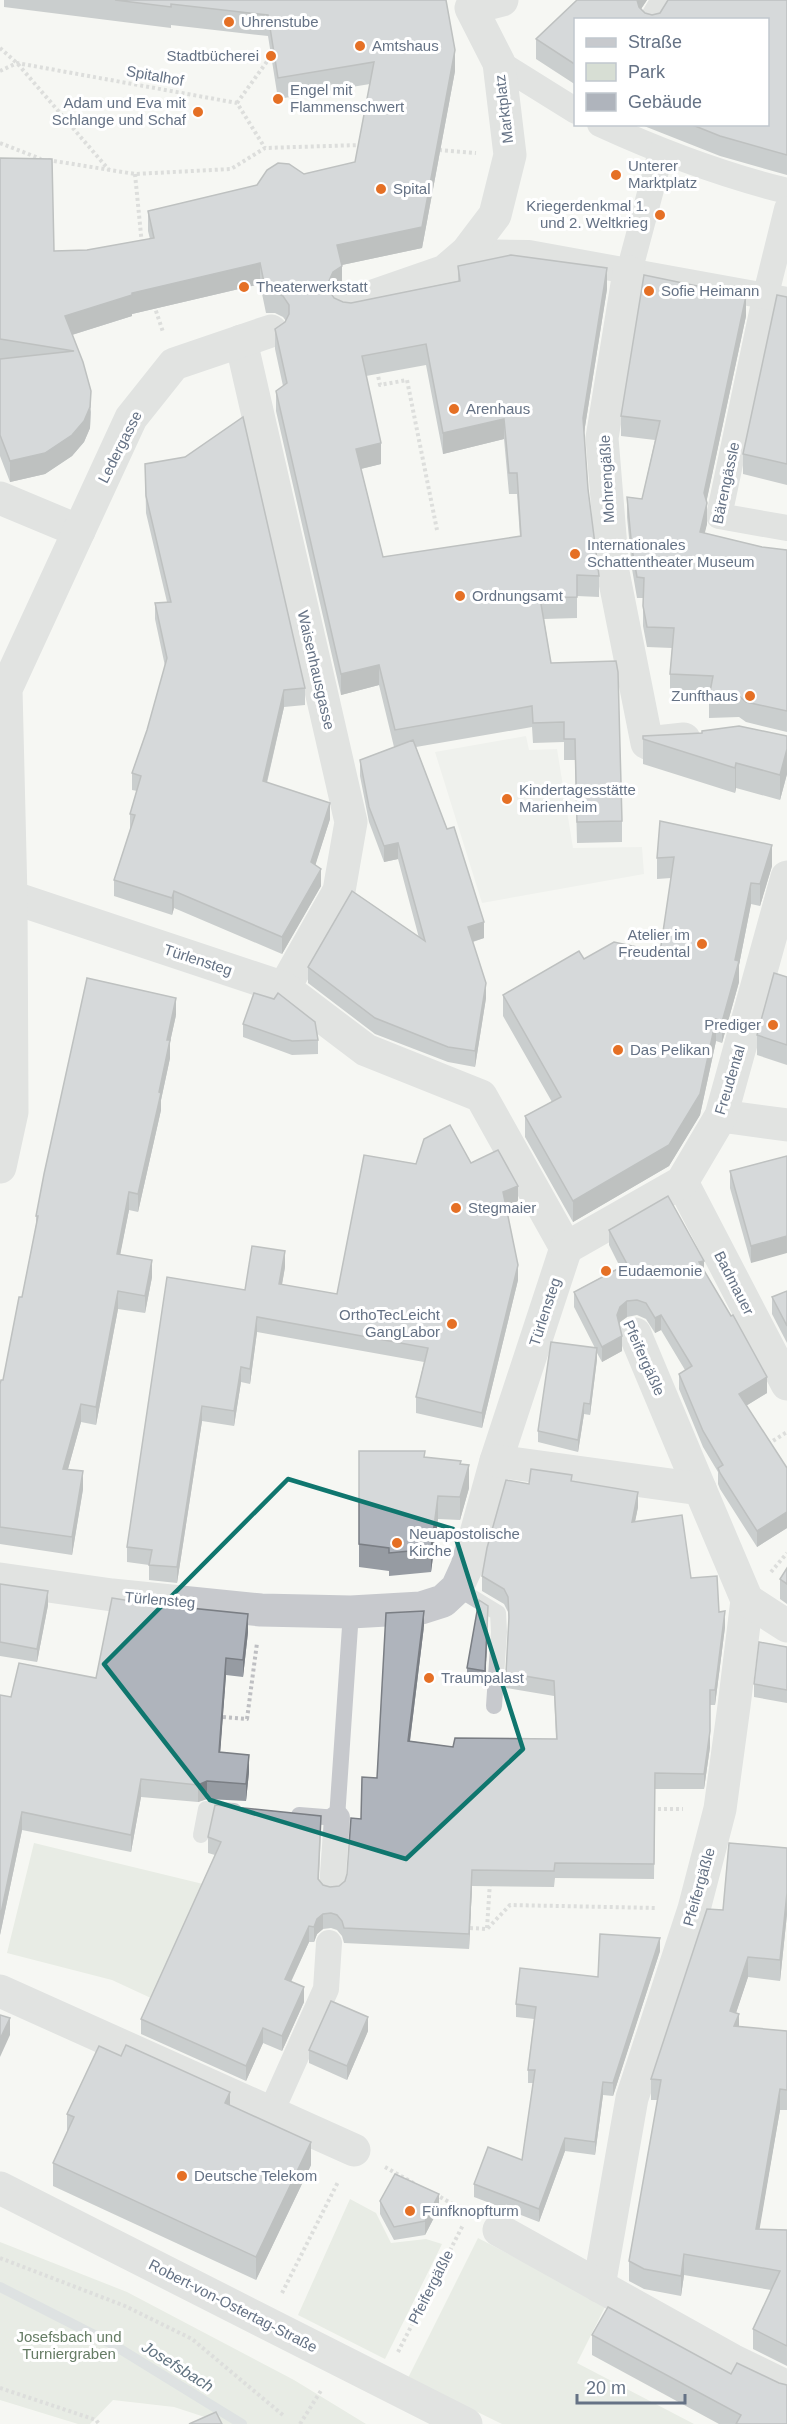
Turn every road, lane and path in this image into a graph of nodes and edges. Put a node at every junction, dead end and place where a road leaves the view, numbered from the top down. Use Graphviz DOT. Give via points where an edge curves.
graph roads {
  1 [pos="664,0"];
  2 [pos="481,3"];
  3 [pos="653,18"];
  4 [pos="0,48"];
  5 [pos="271,56"];
  6 [pos="17,63"];
  7 [pos="499,63"];
  8 [pos="0,70"];
  9 [pos="237,103"];
  10 [pos="574,110"];
  11 [pos="604,126"];
  12 [pos="0,142"];
  13 [pos="362,146"];
  14 [pos="265,148"];
  15 [pos="439,150"];
  16 [pos="661,152"];
  17 [pos="476,153"];
  18 [pos="109,170"];
  19 [pos="135,174"];
  20 [pos="787,191"];
  21 [pos="787,209"];
  22 [pos="467,252"];
  23 [pos="143,256"];
  24 [pos="629,272"];
  25 [pos="776,299"];
  26 [pos="152,301"];
  27 [pos="346,305"];
  28 [pos="174,364"];
  29 [pos="376,364"];
  30 [pos="0,498"];
  31 [pos="787,528"];
  32 [pos="437,530"];
  33 [pos="79,531"];
  34 [pos="3,733"];
  35 [pos="711,736"];
  36 [pos="787,877"];
  37 [pos="5,897"];
  38 [pos="0,953"];
  39 [pos="284,988"];
  40 [pos="721,1116"];
  41 [pos="787,1125"];
  42 [pos="0,1167"];
  43 [pos="682,1182"];
  44 [pos="566,1248"];
  45 [pos="635,1334"];
  46 [pos="787,1384"];
  47 [pos="787,1432"];
  48 [pos="768,1445"];
  49 [pos="496,1461"];
  50 [pos="700,1489"];
  51 [pos="0,1579"];
  52 [pos="457,1588"];
  53 [pos="747,1600"];
  54 [pos="261,1610"];
  55 [pos="351,1612"];
  56 [pos="787,1626"];
  57 [pos="494,1706"];
  58 [pos="223,1718"];
  59 [pos="641,1809"];
  60 [pos="726,1810"];
  61 [pos="254,1812"];
  62 [pos="278,1814"];
  63 [pos="337,1818"];
  64 [pos="201,1835"];
  65 [pos="490,1874"];
  66 [pos="332,1888"];
  67 [pos="694,1909"];
  68 [pos="470,1928"];
  69 [pos="487,1929"];
  70 [pos="328,1942"];
  71 [pos="0,1991"];
  72 [pos="271,2112"];
  73 [pos="354,2150"];
  74 [pos="417,2185"];
  75 [pos="0,2188"];
  76 [pos="427,2190"];
  77 [pos="499,2230"];
  78 [pos="0,2258"];
  79 [pos="599,2286"];
  80 [pos="266,2323"];
  81 [pos="383,2382"];
  82 [pos="787,2387"];
  83 [pos="0,2388"];
  84 [pos="318,2395"];
  85 [pos="284,2416"];
  86 [pos="99,2424"];
  87 [pos="300,2424"];
  88 [pos="466,2424"];
  1 -- 3 [label="street"];
  2 -- 7 [label="street, Marktplatz"];
  4 -- 6 [label="path"];
  5 -- 9 [label="path"];
  6 -- 8 [label="path"];
  6 -- 9 [label="path, Spitalhof"];
  6 -- 18 [label="path"];
  7 -- 10 [label="street, Marktplatz"];
  7 -- 22 [label="street, Marktplatz" via="510,155 495,214"];
  9 -- 14 [label="path"];
  11 -- 16 [label="street"];
  12 -- 18 [label="path" via="33,158"];
  13 -- 14 [label="path"];
  14 -- 19 [label="path" via="231,169"];
  15 -- 17 [label="path"];
  16 -- 20 [label="street"];
  16 -- 24 [label="street"];
  18 -- 19 [label="path"];
  19 -- 23 [label="path"];
  21 -- 25 [label="street"];
  22 -- 24 [label="street" via="529,253"];
  22 -- 27 [label="street, Marktplatz" via="446,271"];
  24 -- 25 [label="street"];
  24 -- 35 [label="street, Mohrengäßle" via="602,438 613,572 647,743"];
  25 -- 31 [label="street, Bärengässle" via="719,516"];
  26 -- 28 [label="path"];
  28 -- 33 [label="street, Ledergasse" via="131,418"];
  28 -- 39 [label="street, Waisenhausgasse" via="256,336 351,822 339,891"];
  29 -- 32 [label="path" via="380,385 407,380"];
  30 -- 33 [label="street"];
  33 -- 34 [label="street, Ledergasse" via="6,689"];
  34 -- 37 [label="street, Ledergasse"];
  36 -- 40 [label="street, Freudental"];
  37 -- 38 [label="street, Ledergasse"];
  37 -- 39 [label="street, Türlensteg"];
  37 -- 42 [label="street, Ledergasse" via="12,1112"];
  39 -- 44 [label="street, Türlensteg" via="366,1050 481,1096"];
  40 -- 41 [label="street"];
  40 -- 43 [label="street, Freudental"];
  43 -- 44 [label="street, Freudental"];
  43 -- 46 [label="street, Badmauer"];
  44 -- 49 [label="street, Türlensteg"];
  45 -- 50 [label="street, Pfeifergäßle"];
  47 -- 48 [label="path"];
  49 -- 50 [label="street"];
  49 -- 52 [label="street, Türlensteg" via="467,1566"];
  50 -- 53 [label="street, Pfeifergäßle"];
  51 -- 54 [label="street, Türlensteg"];
  52 -- 55 [label="street, Türlensteg" via="443,1601 421,1608"];
  52 -- 57 [label="lane" via="498,1613"];
  53 -- 56 [label="street"];
  53 -- 60 [label="street, Pfeifergäßle"];
  54 -- 55 [label="street, Türlensteg"];
  54 -- 58 [label="path" via="247,1719"];
  55 -- 63 [label="lane"];
  59 -- 60 [label="path"];
  60 -- 67 [label="street, Pfeifergäßle"];
  61 -- 64 [label="lane" via="206,1809"];
  62 -- 63 [label="lane"];
  63 -- 66 [label="street"];
  65 -- 69 [label="path"];
  67 -- 69 [label="path" via="510,1905"];
  67 -- 79 [label="street, Pfeifergäßle" via="632,2098"];
  68 -- 69 [label="path"];
  70 -- 72 [label="street" via="326,1989"];
  71 -- 72 [label="street"];
  72 -- 73 [label="street"];
  73 -- 74 [label="path"];
  73 -- 80 [label="path"];
  75 -- 80 [label="street, Robert-von-Ostertag-Straße"];
  76 -- 81 [label="path, Pfeifergäßle" via="469,2213"];
  77 -- 79 [label="street"];
  78 -- 85 [label="path" via="125,2306 192,2339"];
  79 -- 82 [label="street"];
  80 -- 81 [label="street, Robert-von-Ostertag-Straße"];
  81 -- 88 [label="street, Robert-von-Ostertag-Straße"];
  83 -- 86 [label="path"];
  84 -- 87 [label="path"];
}
